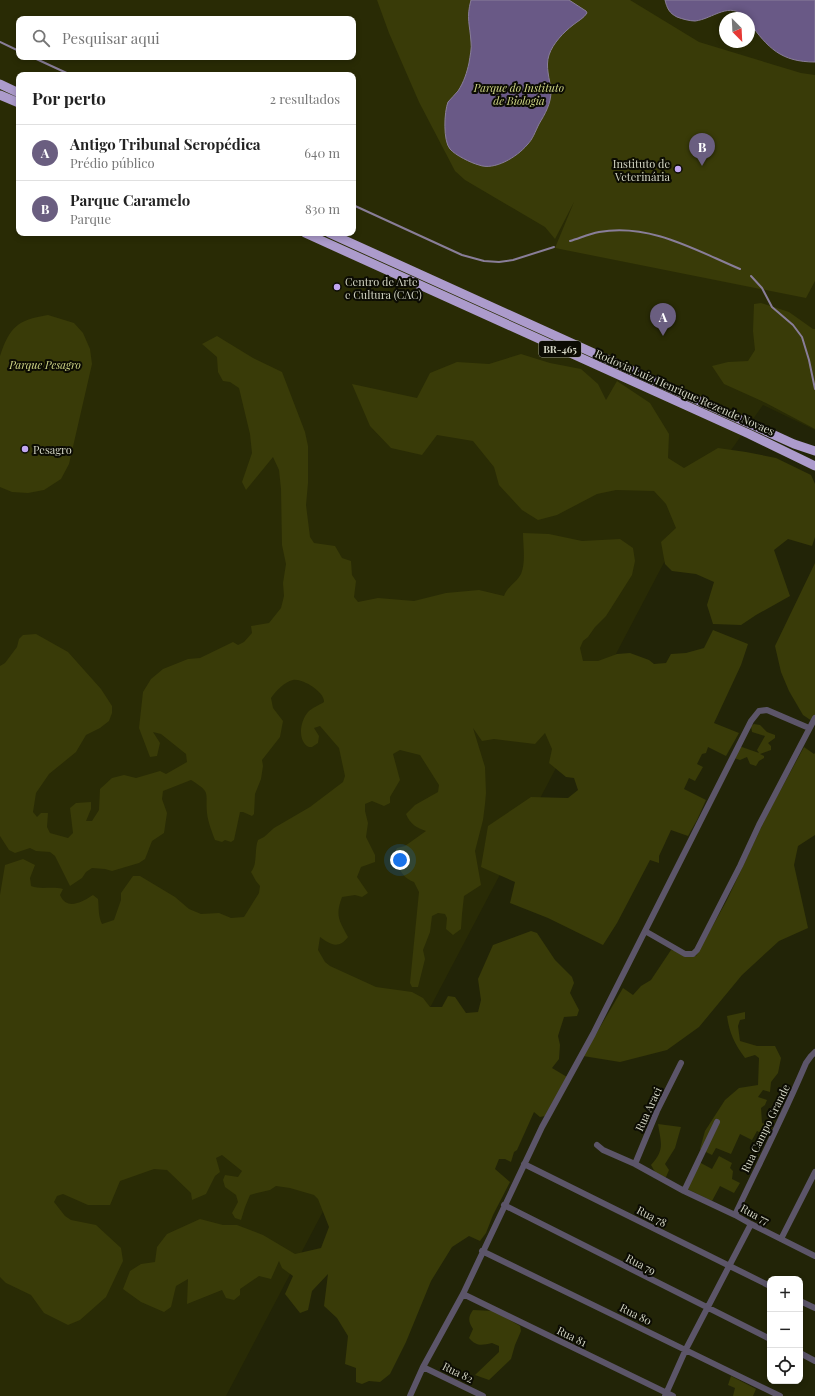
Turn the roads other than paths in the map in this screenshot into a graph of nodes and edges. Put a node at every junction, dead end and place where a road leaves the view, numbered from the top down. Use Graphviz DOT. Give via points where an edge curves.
graph roads {
  1 [pos="0,84"];
  2 [pos="16,92"];
  3 [pos="0,95"];
  4 [pos="16,102"];
  5 [pos="312,236"];
  6 [pos="336,236"];
  7 [pos="815,451"];
  8 [pos="815,466"];
  9 [pos="815,718"];
  10 [pos="809,728"];
  11 [pos="645,931"];
  12 [pos="815,1052"];
  13 [pos="681,1063"];
  14 [pos="717,1122"];
  15 [pos="597,1145"];
  16 [pos="524,1164"];
  17 [pos="634,1164"];
  18 [pos="815,1172"];
  19 [pos="684,1191"];
  20 [pos="504,1205"];
  21 [pos="735,1215"];
  22 [pos="751,1224"];
  23 [pos="781,1239"];
  24 [pos="482,1251"];
  25 [pos="815,1256"];
  26 [pos="730,1266"];
  27 [pos="767,1284"];
  28 [pos="463,1294"];
  29 [pos="803,1302"];
  30 [pos="708,1308"];
  31 [pos="815,1308"];
  32 [pos="767,1338"];
  33 [pos="686,1349"];
  34 [pos="803,1355"];
  35 [pos="815,1361"];
  36 [pos="423,1367"];
  37 [pos="666,1394"];
  38 [pos="410,1396"];
  39 [pos="483,1396"];
  40 [pos="673,1396"];
  41 [pos="780,1396"];
  1 -- 2 [label="highway"];
  3 -- 4 [label="highway"];
  5 -- 8 [label="highway, Rodovia Luiz Henrique Rezende Novaes / BR-465"];
  6 -- 7 [label="highway, Rodovia Luiz Henrique Rezende Novaes / BR-465" via="794,444"];
  9 -- 10 [label="street"];
  10 -- 11 [label="street" via="767,710 759,711 753,716"];
  10 -- 11 [label="street" via="697,950 692,954 685,954"];
  11 -- 16 [label="street"];
  12 -- 21 [label="street, Rua Campo Grande" via="806,1063"];
  13 -- 17 [label="street, Rua Araci"];
  14 -- 19 [label="street"];
  15 -- 17 [label="street, Rua 77"];
  16 -- 20 [label="street"];
  16 -- 26 [label="street, Rua 78"];
  17 -- 19 [label="street, Rua 77"];
  18 -- 23 [label="street"];
  19 -- 21 [label="street, Rua 77"];
  20 -- 24 [label="street"];
  20 -- 30 [label="street, Rua 79"];
  21 -- 22 [label="street, Rua 77"];
  22 -- 23 [label="street, Rua 77"];
  22 -- 26 [label="street"];
  23 -- 25 [label="street, Rua 77"];
  24 -- 28 [label="street"];
  24 -- 33 [label="street, Rua 80"];
  26 -- 27 [label="street, Rua 78"];
  26 -- 30 [label="street"];
  28 -- 36 [label="street"];
  28 -- 37 [label="street, Rua 81"];
  29 -- 31 [label="street"];
  30 -- 32 [label="street, Rua 79"];
  30 -- 33 [label="street"];
  33 -- 37 [label="street"];
  33 -- 41 [label="street, Rua 80"];
  34 -- 35 [label="street"];
  36 -- 38 [label="street"];
  36 -- 39 [label="street, Rua 82"];
  37 -- 40 [label="street, Rua 81"];
}
